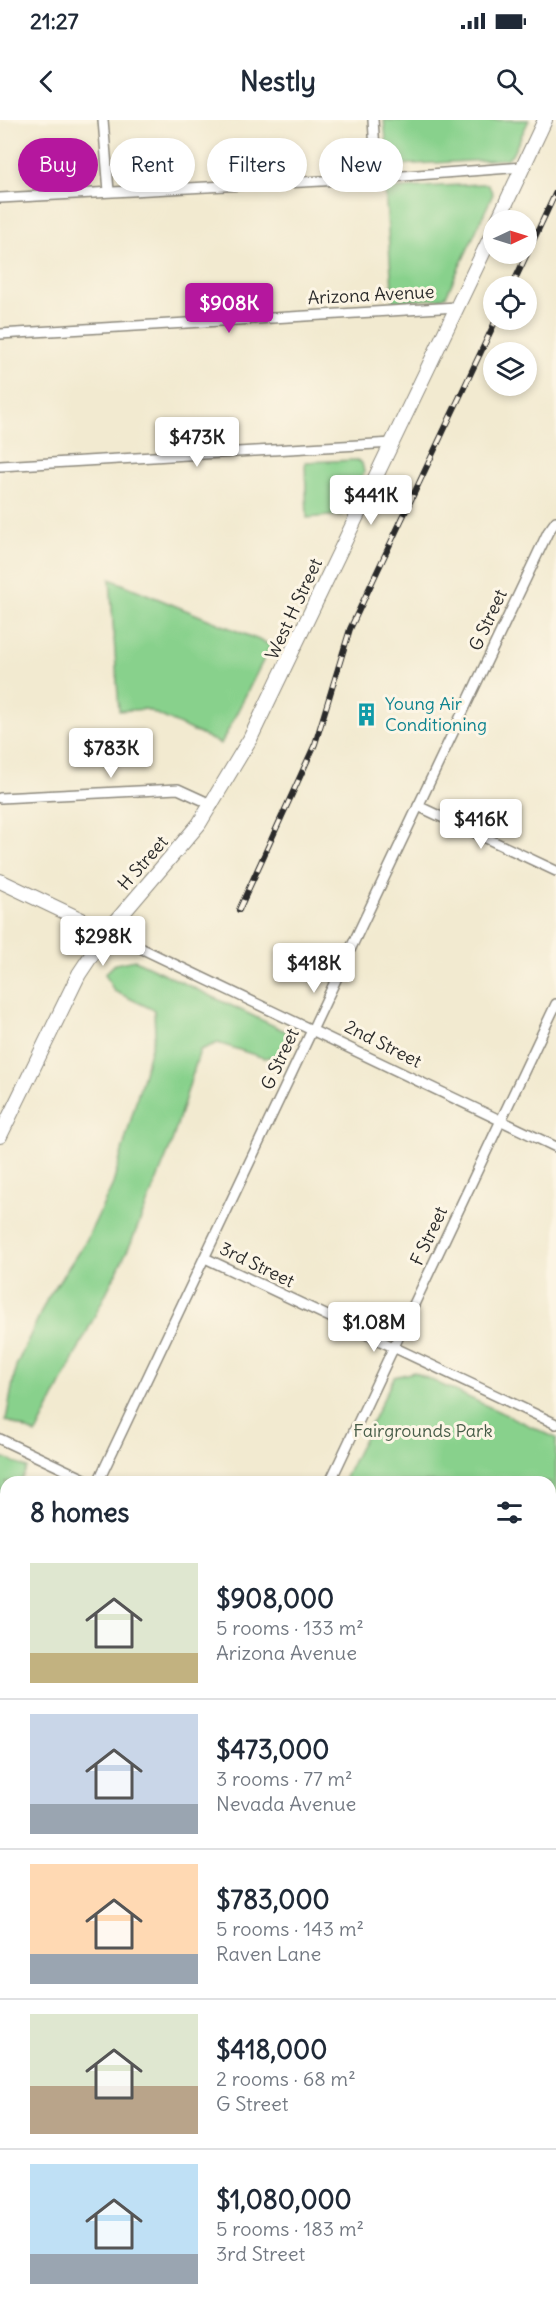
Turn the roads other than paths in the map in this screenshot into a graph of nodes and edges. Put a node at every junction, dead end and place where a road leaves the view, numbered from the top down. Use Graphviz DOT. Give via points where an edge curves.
graph roads {
  1 [pos="104,120"];
  2 [pos="373,120"];
  3 [pos="545,120"];
  4 [pos="374,138"];
  5 [pos="523,167"];
  6 [pos="403,176"];
  7 [pos="319,181"];
  8 [pos="109,191"];
  9 [pos="0,198"];
  10 [pos="503,210"];
  11 [pos="483,253"];
  12 [pos="457,307"];
  13 [pos="0,334"];
  14 [pos="393,443"];
  15 [pos="0,466"];
  16 [pos="556,521"];
  17 [pos="0,798"];
  18 [pos="213,805"];
  19 [pos="418,806"];
  20 [pos="556,871"];
  21 [pos="0,881"];
  22 [pos="107,932"];
  23 [pos="556,1004"];
  24 [pos="312,1029"];
  25 [pos="501,1121"];
  26 [pos="0,1136"];
  27 [pos="556,1147"];
  28 [pos="205,1258"];
  29 [pos="394,1348"];
  30 [pos="556,1424"];
  31 [pos="0,1439"];
  32 [pos="78,1476"];
  33 [pos="102,1476"];
  34 [pos="333,1476"];
  1 -- 8 [label="street"];
  2 -- 4 [label="street"];
  3 -- 5 [label="street"];
  5 -- 6 [label="street"];
  5 -- 10 [label="street"];
  7 -- 8 [label="street"];
  8 -- 9 [label="street"];
  11 -- 12 [label="street, West H Street"];
  12 -- 13 [label="street, Arizona Avenue"];
  12 -- 14 [label="street, West H Street"];
  14 -- 15 [label="street"];
  14 -- 18 [label="street, West H Street" via="286,668"];
  16 -- 19 [label="street, G Street"];
  17 -- 18 [label="street" via="178,789"];
  18 -- 22 [label="street, H Street"];
  19 -- 20 [label="street"];
  19 -- 24 [label="street, G Street"];
  21 -- 22 [label="street, 2nd Street"];
  22 -- 24 [label="street, 2nd Street"];
  22 -- 26 [label="street, H Street" via="62,1006"];
  23 -- 25 [label="street, F Street"];
  24 -- 25 [label="street, 2nd Street"];
  24 -- 28 [label="street, G Street"];
  25 -- 27 [label="street, 2nd Street"];
  25 -- 29 [label="street, F Street"];
  28 -- 29 [label="street, 3rd Street"];
  28 -- 33 [label="street, G Street"];
  29 -- 30 [label="street, 3rd Street"];
  29 -- 34 [label="street, F Street"];
  31 -- 32 [label="street"];
}
